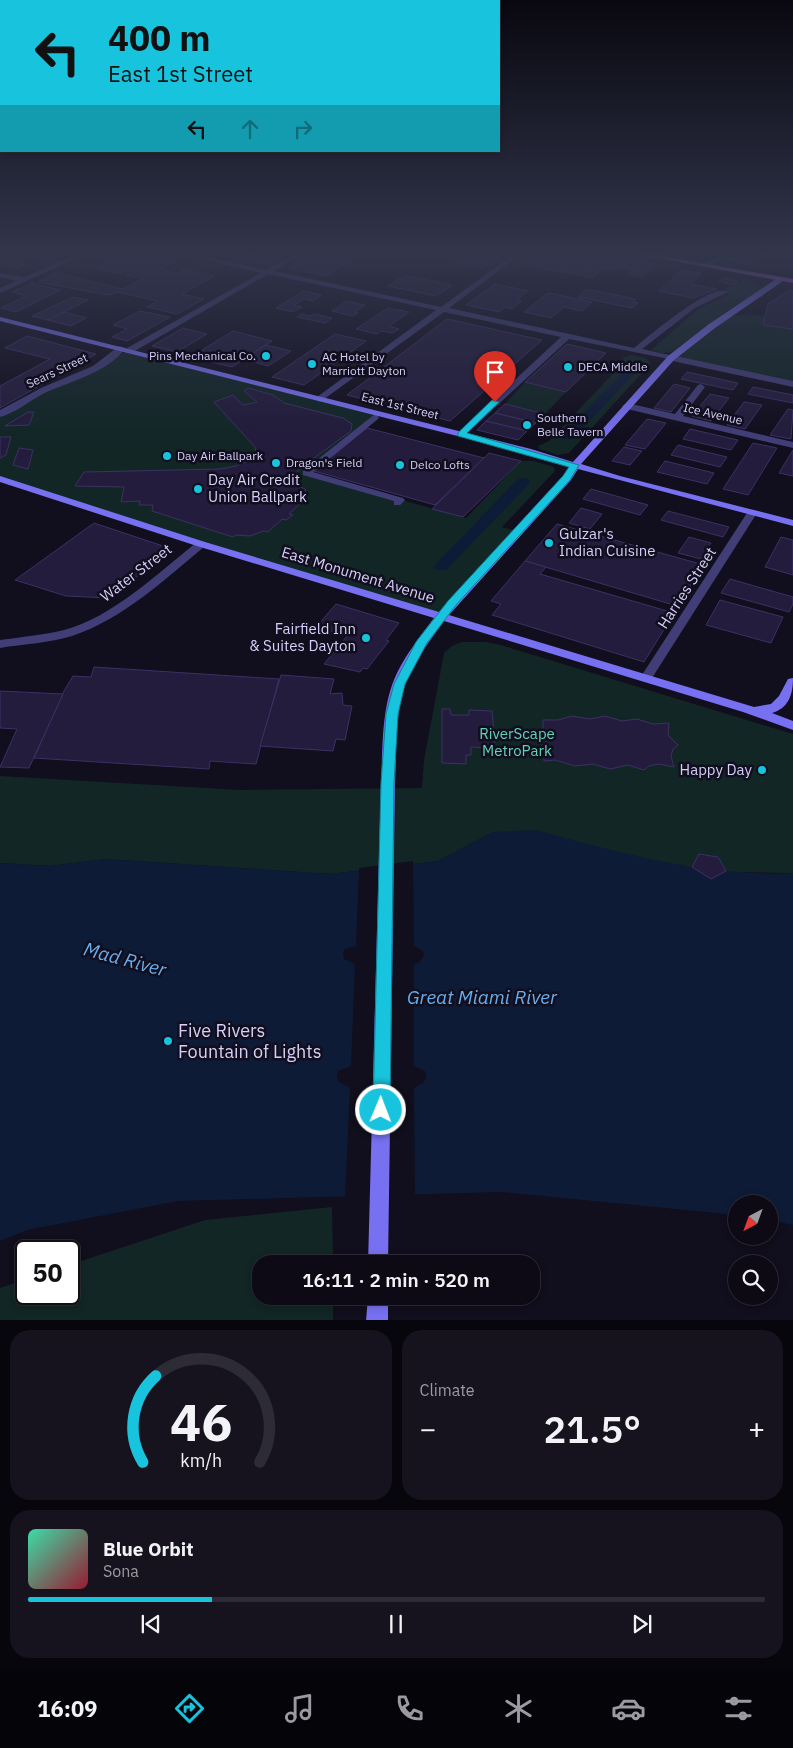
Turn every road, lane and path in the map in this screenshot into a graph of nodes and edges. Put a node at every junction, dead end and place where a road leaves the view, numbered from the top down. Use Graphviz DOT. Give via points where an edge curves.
graph roads {
  1 [pos="186,316"];
  2 [pos="433,316"];
  3 [pos="473,316"];
  4 [pos="680,316"];
  5 [pos="727,316"];
  6 [pos="0,319"];
  7 [pos="567,336"];
  8 [pos="126,349"];
  9 [pos="636,351"];
  10 [pos="671,358"];
  11 [pos="793,384"];
  12 [pos="701,387"];
  13 [pos="320,399"];
  14 [pos="627,406"];
  15 [pos="0,414"];
  16 [pos="375,417"];
  17 [pos="676,418"];
  18 [pos="461,434"];
  19 [pos="793,445"];
  20 [pos="574,465"];
  21 [pos="0,479"];
  22 [pos="397,503"];
  23 [pos="752,513"];
  24 [pos="793,524"];
  25 [pos="201,544"];
  26 [pos="442,617"];
  27 [pos="0,644"];
  28 [pos="646,678"];
  29 [pos="793,682"];
  30 [pos="748,709"];
  31 [pos="793,726"];
  32 [pos="378,1255"];
  33 [pos="378,1305"];
  34 [pos="377,1320"];
  1 -- 8 [label="street, Sears Street"];
  2 -- 13 [label="street"];
  3 -- 7 [label="street"];
  4 -- 9 [label="street"];
  5 -- 10 [label="main road"];
  6 -- 8 [label="main road, East 1st Street"];
  7 -- 9 [label="street"];
  7 -- 18 [label="street"];
  8 -- 13 [label="main road, East 1st Street"];
  8 -- 15 [label="street, Sears Street" via="85,374 44,390"];
  9 -- 10 [label="street"];
  10 -- 11 [label="street"];
  10 -- 14 [label="main road"];
  12 -- 17 [label="street"];
  13 -- 18 [label="main road, East 1st Street"];
  14 -- 17 [label="street, Ice Avenue"];
  14 -- 20 [label="main road"];
  16 -- 22 [label="street" via="306,473 400,500"];
  17 -- 19 [label="street, Ice Avenue"];
  18 -- 20 [label="main road, East 1st Street"];
  20 -- 23 [label="main road, East 1st Street"];
  20 -- 26 [label="main road" via="567,478"];
  21 -- 25 [label="main road, East Monument Avenue"];
  23 -- 24 [label="main road, East 1st Street"];
  23 -- 28 [label="street, Harries Street"];
  25 -- 26 [label="main road, East Monument Avenue"];
  25 -- 27 [label="street, Water Street" via="125,605 96,621 68,633"];
  26 -- 28 [label="main road, East Monument Avenue"];
  26 -- 32 [label="main road" via="422,642 400,684 392,714"];
  28 -- 30 [label="main road, East Monument Avenue"];
  29 -- 30 [label="main road" via="776,708 764,711"];
  30 -- 31 [label="main road, East Monument Avenue"];
  33 -- 34 [label="main road"];
}
